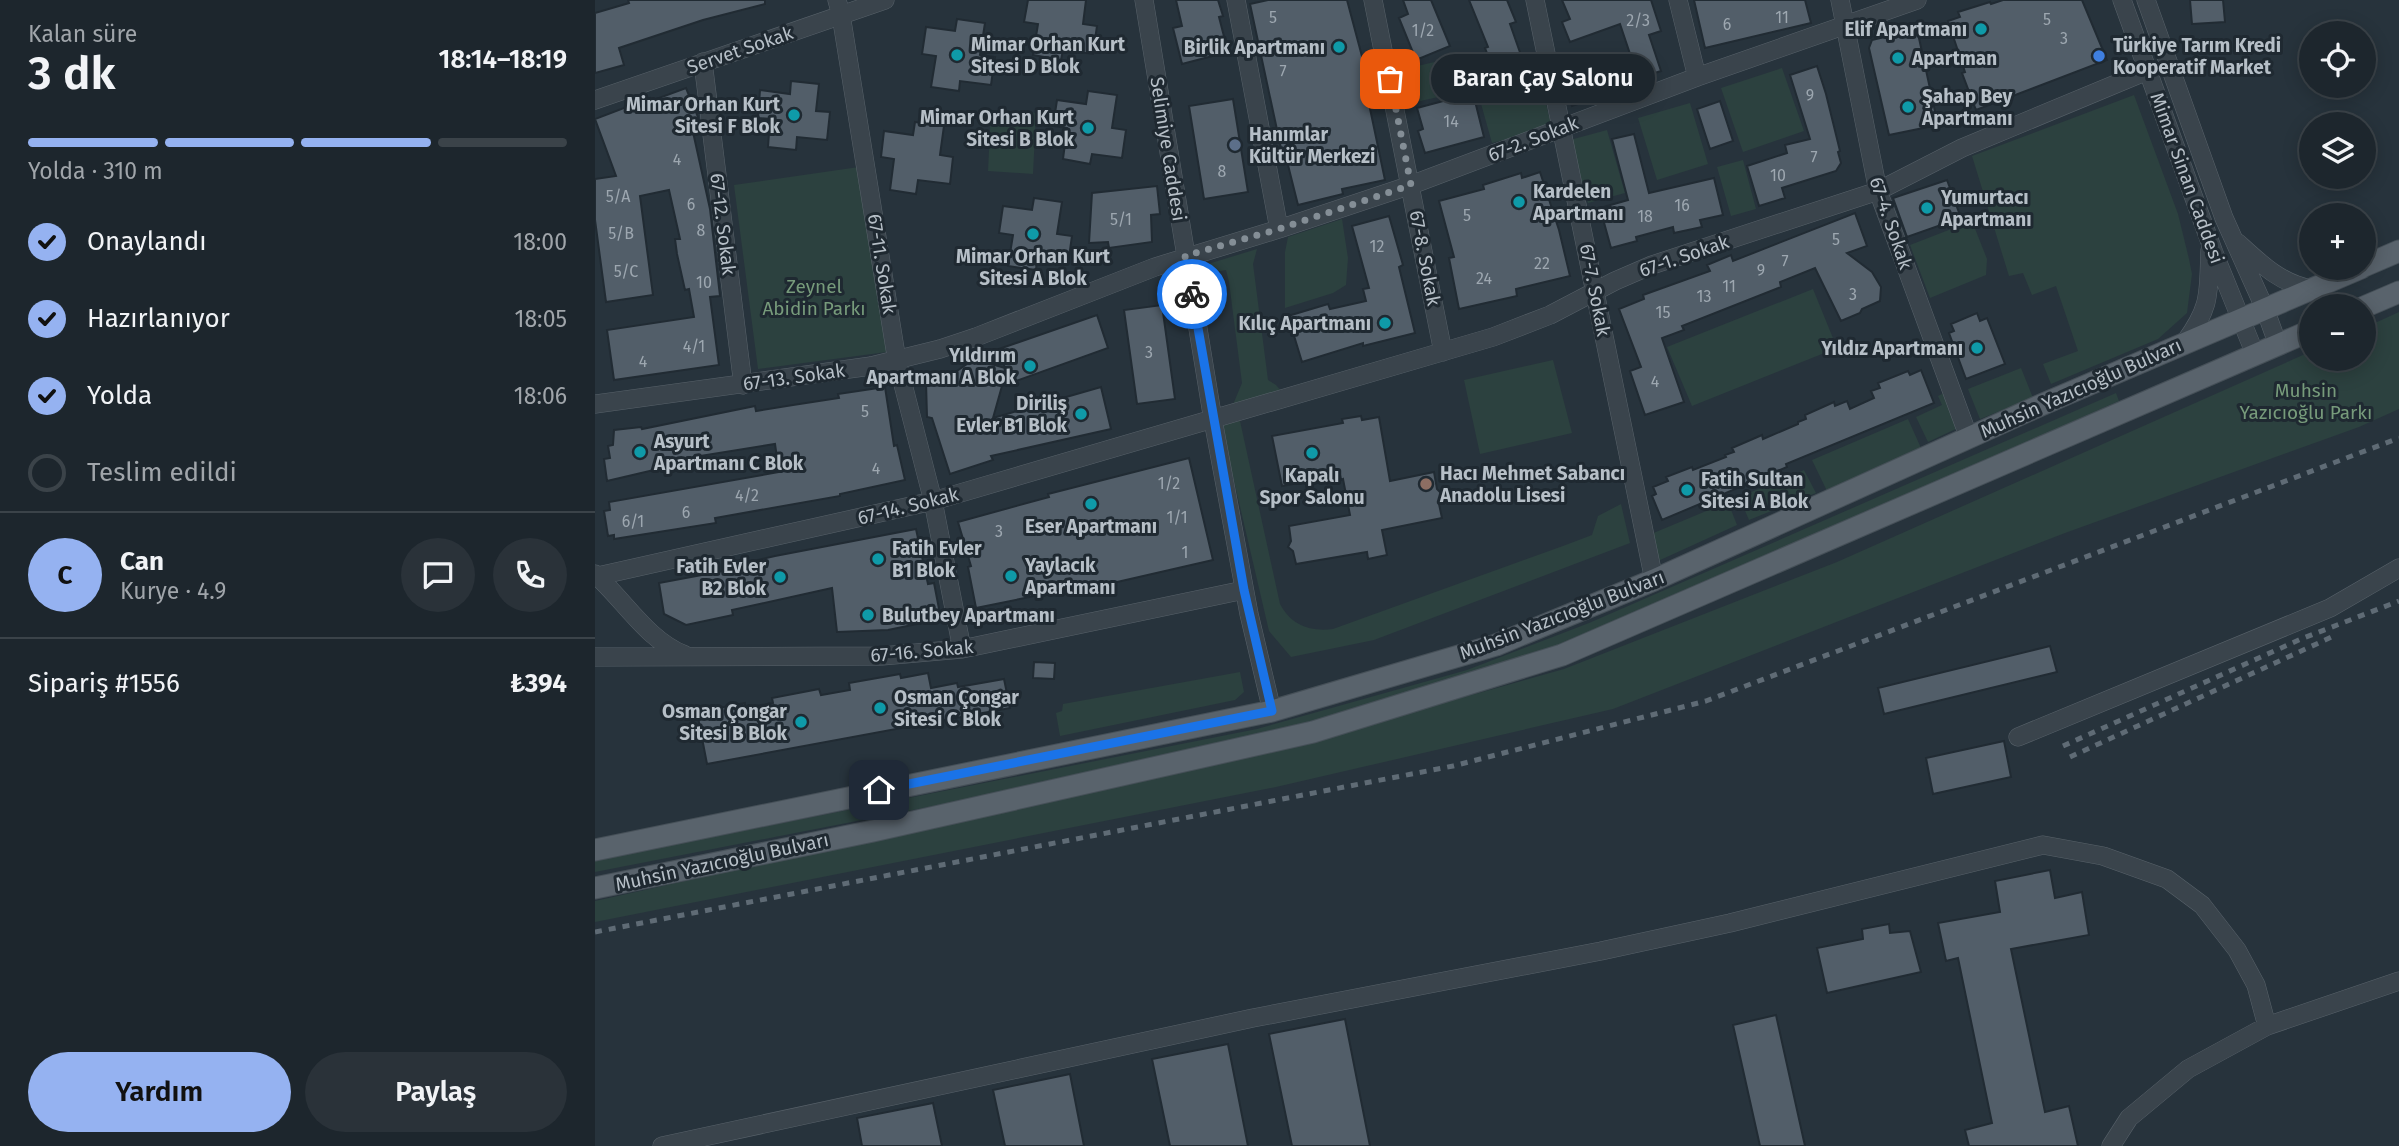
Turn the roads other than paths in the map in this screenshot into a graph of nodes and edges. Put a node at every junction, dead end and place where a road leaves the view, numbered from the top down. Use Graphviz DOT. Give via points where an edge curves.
graph roads {
  1 [pos="885,0"];
  2 [pos="1144,0"];
  3 [pos="1236,0"];
  4 [pos="1373,0"];
  5 [pos="1535,0"];
  6 [pos="1678,0"];
  7 [pos="1839,0"];
  8 [pos="1917,0"];
  9 [pos="2122,0"];
  10 [pos="2146,0"];
  11 [pos="839,7"];
  12 [pos="1845,24"];
  13 [pos="703,62"];
  14 [pos="2147,71"];
  15 [pos="1697,77"];
  16 [pos="595,100"];
  17 [pos="1563,127"];
  18 [pos="1411,185"];
  19 [pos="1878,191"];
  20 [pos="1279,229"];
  21 [pos="2232,237"];
  22 [pos="2211,243"];
  23 [pos="2399,251"];
  24 [pos="1185,256"];
  25 [pos="2376,261"];
  26 [pos="2332,280"];
  27 [pos="2311,289"];
  28 [pos="1596,291"];
  29 [pos="2399,292"];
  30 [pos="2376,302"];
  31 [pos="2265,309"];
  32 [pos="2241,319"];
  33 [pos="2299,336"];
  34 [pos="2185,341"];
  35 [pos="2278,345"];
  36 [pos="1443,352"];
  37 [pos="2255,354"];
  38 [pos="897,361"];
  39 [pos="743,385"];
  40 [pos="595,404"];
  41 [pos="1213,419"];
  42 [pos="1969,438"];
  43 [pos="933,501"];
  44 [pos="2399,568"];
  45 [pos="596,575"];
  46 [pos="1654,580"];
  47 [pos="1244,590"];
  48 [pos="962,649"];
  49 [pos="595,657"];
  50 [pos="689,657"];
  51 [pos="1272,711"];
  52 [pos="2018,737"];
  53 [pos="595,850"];
  54 [pos="595,888"];
  55 [pos="2399,981"];
  56 [pos="2267,1026"];
  57 [pos="662,1146"];
  58 [pos="2111,1146"];
  1 -- 11 [label="street, Servet Sokak"];
  2 -- 24 [label="street, Selimiye Caddesi"];
  3 -- 20 [label="street"];
  4 -- 18 [label="street, 67-8. Sokak"];
  5 -- 17 [label="street, 67-7. Sokak"];
  6 -- 15 [label="street"];
  7 -- 12 [label="street, 67-4. Sokak"];
  8 -- 12 [label="street, 67-2. Sokak"];
  9 -- 14 [label="street, Mimar Sinan Caddesi"];
  10 -- 21 [label="street, Mimar Sinan Caddesi"];
  11 -- 13 [label="street, Servet Sokak"];
  11 -- 38 [label="street, 67-11. Sokak"];
  12 -- 15 [label="street, 67-2. Sokak"];
  12 -- 19 [label="street, 67-4. Sokak"];
  13 -- 16 [label="street, Servet Sokak"];
  13 -- 39 [label="street, 67-12. Sokak"];
  14 -- 19 [label="street, 67-1. Sokak" via="1962,148"];
  14 -- 22 [label="street, Mimar Sinan Caddesi"];
  15 -- 17 [label="street, 67-2. Sokak"];
  17 -- 18 [label="street, 67-2. Sokak"];
  17 -- 28 [label="street, 67-7. Sokak"];
  18 -- 20 [label="street, 67-2. Sokak"];
  18 -- 36 [label="street, 67-8. Sokak"];
  19 -- 28 [label="street, 67-1. Sokak" via="1653,265"];
  19 -- 42 [label="street, 67-4. Sokak"];
  20 -- 24 [label="street, 67-2. Sokak"];
  21 -- 27 [label="street" via="2272,274"];
  21 -- 31 [label="street, Mimar Sinan Caddesi"];
  22 -- 32 [label="street, Mimar Sinan Caddesi"];
  22 -- 34 [label="street" via="2207,306"];
  23 -- 25 [label="main road, Muhsin Yazıcıoğlu Bulvarı"];
  24 -- 38 [label="street, 67-13. Sokak" via="976,337"];
  24 -- 41 [label="street, Selimiye Caddesi"];
  26 -- 27 [label="main road, Muhsin Yazıcıoğlu Bulvarı"];
  27 -- 31 [label="main road, Muhsin Yazıcıoğlu Bulvarı"];
  28 -- 36 [label="street, 67-1. Sokak" via="1550,316"];
  28 -- 46 [label="street, 67-7. Sokak"];
  29 -- 30 [label="main road"];
  31 -- 32 [label="main road, Muhsin Yazıcıoğlu Bulvarı"];
  31 -- 35 [label="street, Mimar Sinan Caddesi"];
  32 -- 34 [label="main road, Muhsin Yazıcıoğlu Bulvarı"];
  32 -- 37 [label="street, Mimar Sinan Caddesi"];
  33 -- 35 [label="main road, Muhsin Yazıcıoğlu Bulvarı"];
  34 -- 42 [label="main road, Muhsin Yazıcıoğlu Bulvarı"];
  35 -- 37 [label="main road, Muhsin Yazıcıoğlu Bulvarı"];
  36 -- 41 [label="street, 67-1. Sokak"];
  37 -- 54 [label="main road, Muhsin Yazıcıoğlu Bulvarı" via="1562,655 1313,732"];
  38 -- 39 [label="street, 67-13. Sokak"];
  38 -- 43 [label="street, 67-11. Sokak"];
  39 -- 40 [label="street, 67-13. Sokak"];
  41 -- 43 [label="street, 67-14. Sokak"];
  41 -- 47 [label="street, Selimiye Caddesi"];
  42 -- 46 [label="main road, Muhsin Yazıcıoğlu Bulvarı"];
  43 -- 45 [label="street, 67-14. Sokak"];
  43 -- 48 [label="street, 67-11. Sokak"];
  44 -- 52 [label="street" via="2330,608"];
  45 -- 50 [label="street" via="654,635"];
  46 -- 51 [label="main road, Muhsin Yazıcıoğlu Bulvarı" via="1496,645"];
  47 -- 48 [label="street, 67-16. Sokak"];
  47 -- 51 [label="street, Selimiye Caddesi"];
  48 -- 50 [label="street, 67-16. Sokak" via="882,656"];
  49 -- 50 [label="street, 67-16. Sokak"];
  51 -- 53 [label="main road, Muhsin Yazıcıoğlu Bulvarı"];
  55 -- 56 [label="street"];
  56 -- 57 [label="street" via="2256,985 2237,950 2202,905 2167,879 2103,856 2043,845 1717,926 1253,1018"];
  56 -- 58 [label="street" via="2188,1069 2129,1118"];
}
